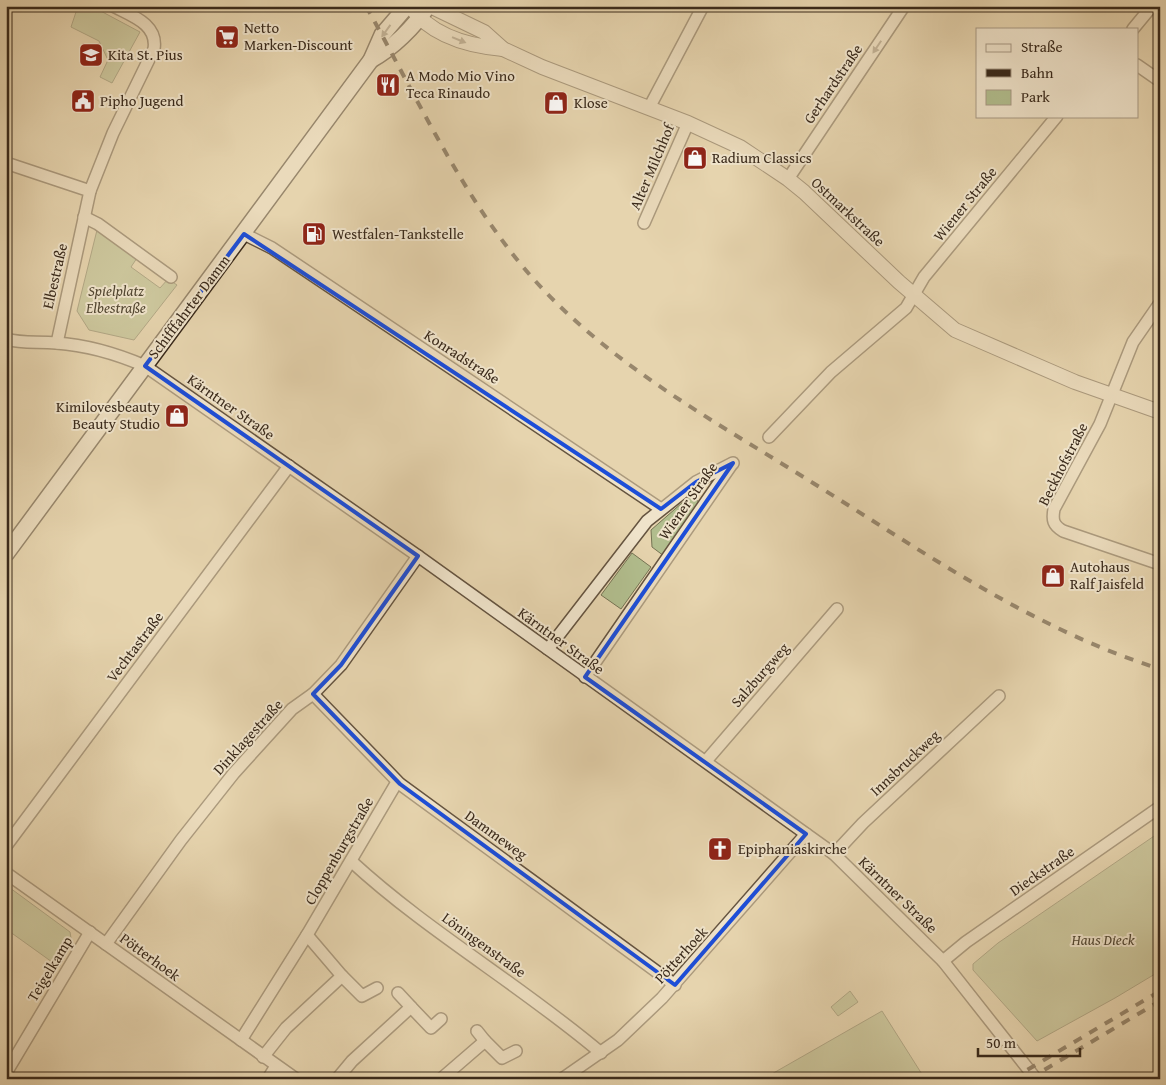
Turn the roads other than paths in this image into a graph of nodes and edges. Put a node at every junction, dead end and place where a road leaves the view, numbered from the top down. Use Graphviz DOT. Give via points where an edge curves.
graph roads {
  1 [pos="113,6"];
  2 [pos="408,6"];
  3 [pos="429,6"];
  4 [pos="703,6"];
  5 [pos="904,6"];
  6 [pos="1152,6"];
  7 [pos="419,19"];
  8 [pos="1134,28"];
  9 [pos="503,49"];
  10 [pos="371,60"];
  11 [pos="1138,66"];
  12 [pos="1160,81"];
  13 [pos="649,108"];
  14 [pos="1055,118"];
  15 [pos="688,123"];
  16 [pos="6,163"];
  17 [pos="788,179"];
  18 [pos="90,191"];
  19 [pos="84,217"];
  20 [pos="644,223"];
  21 [pos="244,234"];
  22 [pos="171,277"];
  23 [pos="914,296"];
  24 [pos="1160,303"];
  25 [pos="6,339"];
  26 [pos="57,343"];
  27 [pos="145,366"];
  28 [pos="1112,396"];
  29 [pos="1160,412"];
  30 [pos="769,437"];
  31 [pos="289,466"];
  32 [pos="661,509"];
  33 [pos="6,554"];
  34 [pos="418,556"];
  35 [pos="1160,564"];
  36 [pos="837,609"];
  37 [pos="548,649"];
  38 [pos="585,677"];
  39 [pos="314,694"];
  40 [pos="999,696"];
  41 [pos="706,761"];
  42 [pos="397,782"];
  43 [pos="1160,807"];
  44 [pos="806,834"];
  45 [pos="6,846"];
  46 [pos="834,854"];
  47 [pos="351,862"];
  48 [pos="6,872"];
  49 [pos="90,932"];
  50 [pos="307,935"];
  51 [pos="106,944"];
  52 [pos="943,961"];
  53 [pos="342,976"];
  54 [pos="675,984"];
  55 [pos="377,988"];
  56 [pos="398,993"];
  57 [pos="411,1007"];
  58 [pos="441,1019"];
  59 [pos="477,1031"];
  60 [pos="241,1040"];
  61 [pos="485,1041"];
  62 [pos="516,1051"];
  63 [pos="601,1054"];
  64 [pos="263,1057"];
  65 [pos="276,1066"];
  66 [pos="6,1073"];
  67 [pos="268,1079"];
  68 [pos="296,1079"];
  69 [pos="337,1079"];
  70 [pos="441,1079"];
  71 [pos="562,1079"];
  72 [pos="1036,1079"];
  1 -- 18 [label="street, Elbestraße" via="144,23 156,41"];
  2 -- 7 [label="street, Ostmarkstraße"];
  2 -- 10 [label="main road, Schifffahrter Damm, one-way" via="382,35"];
  3 -- 7 [label="main road, Schifffahrter Damm"];
  3 -- 9 [label="street, Ostmarkstraße" via="484,32"];
  4 -- 13 [label="street"];
  5 -- 17 [label="street, Gerhardstraße, one-way"];
  6 -- 8 [label="street"];
  7 -- 9 [label="street, Ostmarkstraße, one-way" via="434,30 476,47"];
  7 -- 10 [label="main road, Schifffahrter Damm" via="383,54"];
  9 -- 13 [label="street, Ostmarkstraße" via="558,74"];
  10 -- 21 [label="main road, Schifffahrter Damm"];
  11 -- 12 [label="street"];
  13 -- 15 [label="street, Ostmarkstraße"];
  14 -- 23 [label="street, Wiener Straße" via="924,277"];
  15 -- 17 [label="street, Ostmarkstraße" via="740,147"];
  15 -- 20 [label="street, Alter Milchhof"];
  16 -- 18 [label="street"];
  17 -- 23 [label="street, Ostmarkstraße"];
  18 -- 19 [label="street, Elbestraße"];
  19 -- 22 [label="street"];
  19 -- 26 [label="street, Elbestraße"];
  21 -- 27 [label="main road, Schifffahrter Damm"];
  21 -- 32 [label="street, Konradstraße" via="272,248"];
  23 -- 28 [label="street, Ostmarkstraße" via="940,319 972,339"];
  23 -- 30 [label="street, Wiener Straße" via="898,317 832,372"];
  24 -- 28 [label="street" via="1133,342"];
  25 -- 26 [label="street, Kärntner Straße"];
  26 -- 27 [label="street, Kärntner Straße" via="113,353"];
  27 -- 31 [label="street, Kärntner Straße"];
  27 -- 33 [label="main road, Schifffahrter Damm"];
  28 -- 29 [label="street, Ostmarkstraße"];
  28 -- 35 [label="street, Beckhofstraße" via="1054,509 1052,519 1063,531"];
  31 -- 34 [label="street, Kärntner Straße"];
  31 -- 45 [label="street, Vechtastraße"];
  32 -- 37 [label="street, Wiener Straße" via="625,547"];
  32 -- 38 [label="street, Wiener Straße" via="696,482 733,463"];
  34 -- 37 [label="street, Kärntner Straße"];
  34 -- 39 [label="street, Dinklagestraße" via="341,665"];
  36 -- 41 [label="street, Salzburgweg"];
  37 -- 38 [label="street, Kärntner Straße"];
  38 -- 41 [label="street, Kärntner Straße"];
  39 -- 42 [label="street, Dammeweg"];
  39 -- 51 [label="street, Dinklagestraße" via="292,709 234,773"];
  40 -- 46 [label="street, Innsbruckweg" via="876,810"];
  41 -- 44 [label="street, Kärntner Straße"];
  42 -- 47 [label="street, Cloppenburgstraße"];
  42 -- 54 [label="street, Dammeweg"];
  43 -- 52 [label="street, Dieckstraße"];
  44 -- 46 [label="street, Kärntner Straße"];
  44 -- 54 [label="street, Pötterhoek"];
  46 -- 52 [label="street, Kärntner Straße"];
  47 -- 50 [label="street, Cloppenburgstraße"];
  47 -- 63 [label="street, Löningenstraße" via="380,889 535,1000"];
  48 -- 49 [label="street, Pötterhoek"];
  49 -- 51 [label="street, Pötterhoek"];
  49 -- 66 [label="street, Teigelkamp"];
  50 -- 53 [label="street"];
  50 -- 60 [label="street, Cloppenburgstraße"];
  51 -- 60 [label="street, Pötterhoek"];
  52 -- 72 [label="street, Kärntner Straße"];
  53 -- 55 [label="street" via="362,996"];
  53 -- 64 [label="street" via="286,1028"];
  54 -- 63 [label="street, Pötterhoek"];
  56 -- 57 [label="street"];
  57 -- 58 [label="street" via="431,1028"];
  57 -- 69 [label="street"];
  59 -- 61 [label="street"];
  60 -- 64 [label="street, Pötterhoek"];
  61 -- 62 [label="street" via="502,1058"];
  61 -- 70 [label="street"];
  63 -- 71 [label="street, Pötterhoek"];
  64 -- 65 [label="street, Pötterhoek"];
  65 -- 67 [label="street"];
  65 -- 68 [label="street, Pötterhoek"];
}
